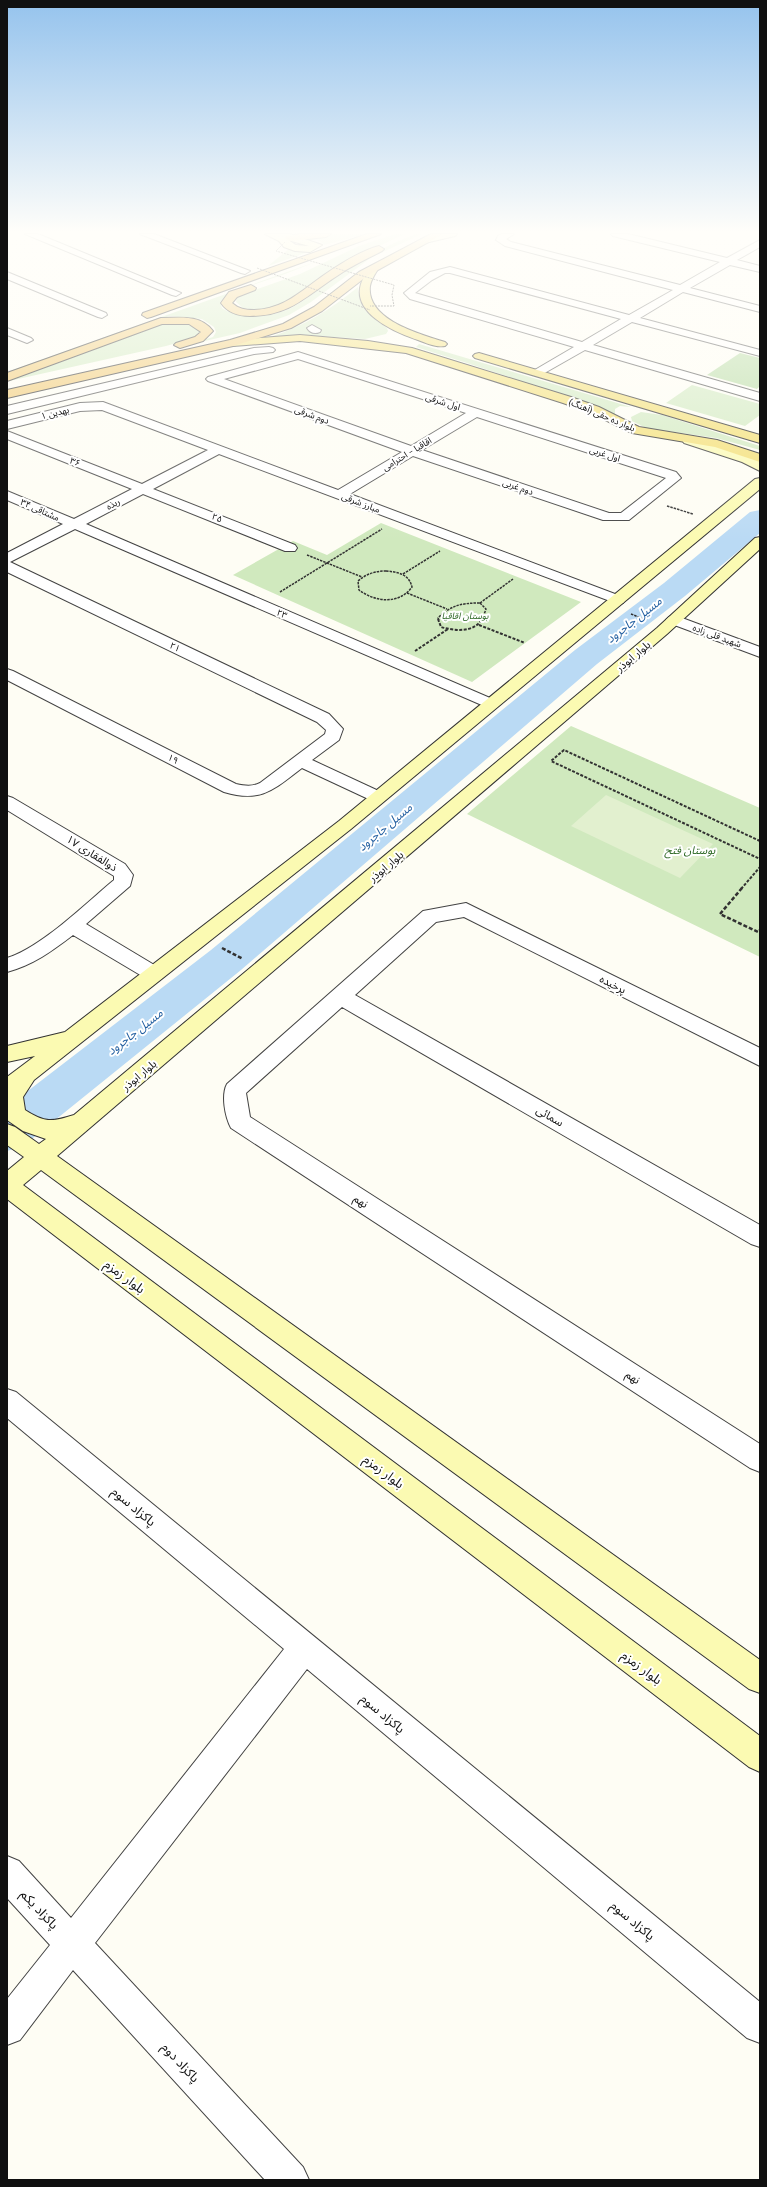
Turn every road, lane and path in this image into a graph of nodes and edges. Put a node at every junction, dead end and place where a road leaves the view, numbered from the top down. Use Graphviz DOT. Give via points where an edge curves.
graph roads {
  1 [pos="18,336"];
  2 [pos="88,336"];
  3 [pos="122,336"];
  4 [pos="204,336"];
  5 [pos="255,336"];
  6 [pos="416,336"];
  7 [pos="550,336"];
  8 [pos="601,336"];
  9 [pos="698,336"];
  10 [pos="26,340"];
  11 [pos="427,340"];
  12 [pos="233,342"];
  13 [pos="69,343"];
  14 [pos="584,346"];
  15 [pos="449,347"];
  16 [pos="278,349"];
  17 [pos="408,350"];
  18 [pos="464,351"];
  19 [pos="760,353"];
  20 [pos="298,355"];
  21 [pos="537,373"];
  22 [pos="7,377"];
  23 [pos="7,385"];
  24 [pos="7,394"];
  25 [pos="760,397"];
  26 [pos="103,406"];
  27 [pos="7,410"];
  28 [pos="475,413"];
  29 [pos="7,425"];
  30 [pos="7,435"];
  31 [pos="758,438"];
  32 [pos="688,440"];
  33 [pos="218,450"];
  34 [pos="412,451"];
  35 [pos="760,458"];
  36 [pos="760,467"];
  37 [pos="760,482"];
  38 [pos="144,488"];
  39 [pos="7,495"];
  40 [pos="339,495"];
  41 [pos="648,500"];
  42 [pos="624,517"];
  43 [pos="713,520"];
  44 [pos="74,525"];
  45 [pos="388,526"];
  46 [pos="760,541"];
  47 [pos="290,548"];
  48 [pos="445,548"];
  49 [pos="7,559"];
  50 [pos="327,563"];
  51 [pos="7,566"];
  52 [pos="403,574"];
  53 [pos="362,577"];
  54 [pos="513,579"];
  55 [pos="407,593"];
  56 [pos="286,595"];
  57 [pos="618,600"];
  58 [pos="480,604"];
  59 [pos="447,609"];
  60 [pos="631,614"];
  61 [pos="674,620"];
  62 [pos="650,621"];
  63 [pos="479,624"];
  64 [pos="448,629"];
  65 [pos="525,642"];
  66 [pos="408,648"];
  67 [pos="760,652"];
  68 [pos="7,674"];
  69 [pos="491,704"];
  70 [pos="333,736"];
  71 [pos="300,761"];
  72 [pos="378,797"];
  73 [pos="7,802"];
  74 [pos="760,842"];
  75 [pos="760,859"];
  76 [pos="760,867"];
  77 [pos="466,910"];
  78 [pos="72,925"];
  79 [pos="760,930"];
  80 [pos="224,949"];
  81 [pos="246,961"];
  82 [pos="7,965"];
  83 [pos="154,974"];
  84 [pos="340,996"];
  85 [pos="77,1034"];
  86 [pos="7,1054"];
  87 [pos="760,1058"];
  88 [pos="26,1074"];
  89 [pos="7,1089"];
  90 [pos="24,1136"];
  91 [pos="7,1186"];
  92 [pos="760,1237"];
  93 [pos="7,1401"];
  94 [pos="760,1459"];
  95 [pos="304,1648"];
  96 [pos="760,1678"];
  97 [pos="760,1756"];
  98 [pos="7,1873"];
  99 [pos="72,1944"];
  100 [pos="760,2025"];
  101 [pos="7,2027"];
  102 [pos="290,2180"];
  1 -- 10 [label="street"];
  2 -- 13 [label="highway"];
  3 -- 22 [label="highway"];
  4 -- 23 [label="highway" via="178,345"];
  5 -- 12 [label="highway"];
  6 -- 11 [label="main road"];
  7 -- 14 [label="street"];
  8 -- 14 [label="street"];
  9 -- 19 [label="street"];
  11 -- 15 [label="main road"];
  11 -- 17 [label="main road" via="409,340 401,343 403,348"];
  12 -- 17 [label="main road, بلوار ده حقی (آهنگ)" via="300,338"];
  12 -- 24 [label="highway"];
  14 -- 21 [label="street"];
  14 -- 25 [label="street"];
  16 -- 27 [label="street" via="254,351"];
  17 -- 32 [label="main road, بلوار ده حقی (آهنگ)" via="567,400 636,430"];
  18 -- 21 [label="main road, بلوار ده حقی (آهنگ)"];
  20 -- 28 [label="street, اول شرقی"];
  20 -- 34 [label="street, دوم شرقی" via="212,379"];
  21 -- 31 [label="main road, بلوار ده حقی (آهنگ)"];
  26 -- 29 [label="street, بهدین ۱" via="80,407"];
  26 -- 33 [label="street, مبارز شرقی"];
  28 -- 34 [label="street, اقاقیا - احترامی"];
  28 -- 41 [label="street, اول غربی" via="674,478"];
  30 -- 38 [label="street, ۳۶"];
  32 -- 35 [label="main road, بلوار ده حقی (آهنگ)" via="717,444"];
  32 -- 36 [label="main road" via="747,459"];
  33 -- 38 [label="street, ربذه"];
  33 -- 40 [label="street, مبارز شرقی"];
  34 -- 40 [label="street, اقاقیا - احترامی"];
  34 -- 42 [label="street, دوم غربی" via="608,517"];
  37 -- 43 [label="main road"];
  38 -- 44 [label="street, ربذه"];
  38 -- 47 [label="street, ۲۵"];
  39 -- 44 [label="street, ۳۴ مشتاقی"];
  40 -- 57 [label="street, مبارز شرقی"];
  41 -- 42 [label="street, اول غربی"];
  41 -- 43 [label="path"];
  43 -- 57 [label="main road"];
  44 -- 49 [label="street, ربذه"];
  44 -- 69 [label="street, ۲۳"];
  45 -- 50 [label="path"];
  46 -- 61 [label="main road, بلوار ابوذر"];
  47 -- 50 [label="path"];
  48 -- 52 [label="path"];
  50 -- 53 [label="path"];
  50 -- 56 [label="path" via="279,592"];
  51 -- 70 [label="street, ۲۱" via="323,718 334,729"];
  52 -- 53 [label="path" via="386,571 369,573"];
  52 -- 55 [label="path" via="412,582 412,587"];
  53 -- 55 [label="path" via="358,581 359,590 371,598 389,599"];
  54 -- 58 [label="path"];
  55 -- 59 [label="path"];
  57 -- 69 [label="main road"];
  58 -- 59 [label="path" via="462,603"];
  58 -- 63 [label="path" via="486,610 486,616"];
  59 -- 64 [label="path" via="438,618 442,627"];
  60 -- 62 [label="path"];
  61 -- 67 [label="street, شهید قلی زاده"];
  61 -- 90 [label="main road, بلوار ابوذر" via="88,1118 57,1132"];
  63 -- 64 [label="path" via="453,631"];
  63 -- 65 [label="path"];
  64 -- 66 [label="path" via="416,651"];
  68 -- 71 [label="street, ۱۹" via="230,788 243,792 259,791"];
  69 -- 72 [label="main road"];
  70 -- 71 [label="street, ۱۹"];
  71 -- 72 [label="street"];
  72 -- 83 [label="main road"];
  73 -- 78 [label="street, ذوالفقاری ۱۷" via="118,868 124,875 123,882"];
  74 -- 75 [label="path" via="564,750 550,761"];
  76 -- 79 [label="path" via="720,914 758,932"];
  77 -- 84 [label="street, نهم" via="430,916"];
  77 -- 87 [label="street, پرخیده"];
  78 -- 82 [label="street, ذوالفقاری ۱۷" via="26,960"];
  78 -- 83 [label="street"];
  80 -- 81 [label="path"];
  83 -- 85 [label="main road"];
  84 -- 92 [label="street, سمائی"];
  84 -- 94 [label="street, نهم" via="235,1090 239,1122"];
  85 -- 86 [label="main road"];
  85 -- 88 [label="main road"];
  88 -- 89 [label="main road"];
  88 -- 90 [label="main road" via="12,1096"];
  90 -- 91 [label="main road"];
  90 -- 96 [label="main road"];
  91 -- 97 [label="main road, بلوار زمزم"];
  93 -- 95 [label="street, پاکزاد سوم"];
  95 -- 99 [label="street"];
  95 -- 100 [label="street, پاکزاد سوم"];
  98 -- 99 [label="street, پاکزاد یکم"];
  99 -- 101 [label="street"];
  99 -- 102 [label="street, پاکزاد دوم"];
}
